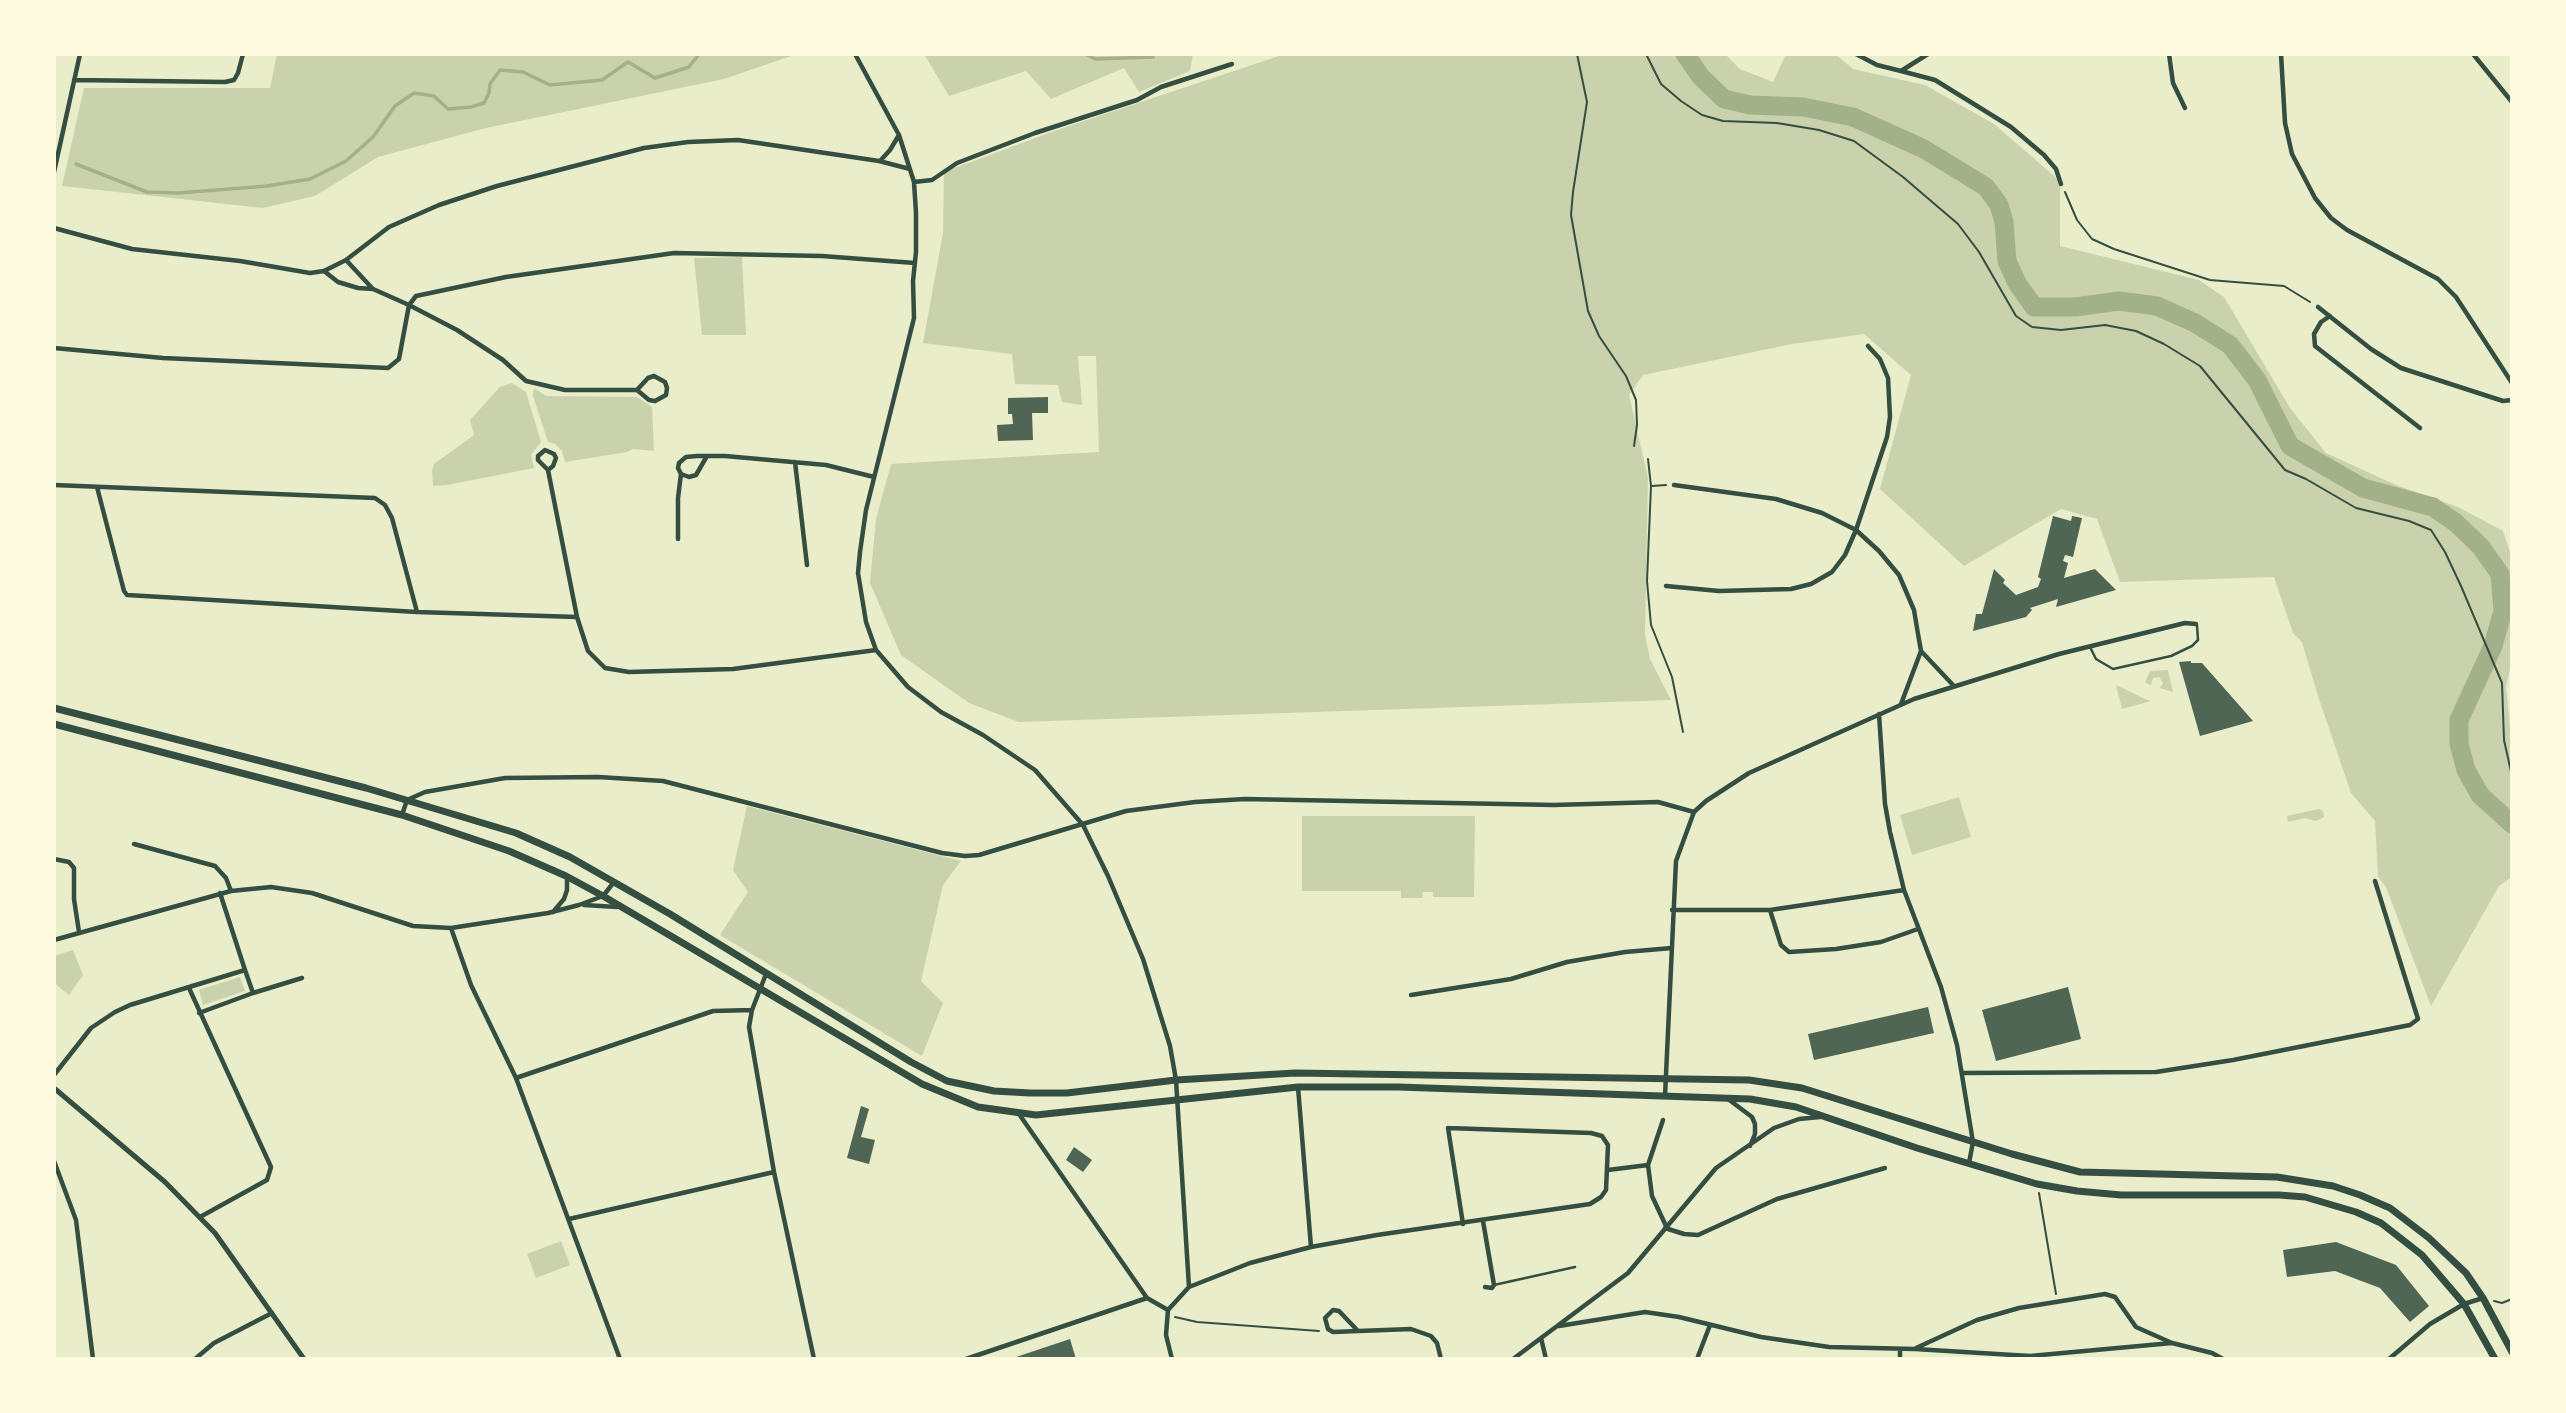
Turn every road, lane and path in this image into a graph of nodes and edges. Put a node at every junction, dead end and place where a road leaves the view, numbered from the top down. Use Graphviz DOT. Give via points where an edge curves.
graph roads {
  1 [pos="80,54"];
  2 [pos="243,54"];
  3 [pos="855,54"];
  4 [pos="1577,54"];
  5 [pos="1646,54"];
  6 [pos="1856,54"];
  7 [pos="1928,54"];
  8 [pos="2169,54"];
  9 [pos="2281,54"];
  10 [pos="2473,54"];
  11 [pos="1232,64"];
  12 [pos="1901,71"];
  13 [pos="74,80"];
  14 [pos="2512,102"];
  15 [pos="2185,108"];
  16 [pos="899,135"];
  17 [pos="879,161"];
  18 [pos="910,169"];
  19 [pos="54,172"];
  20 [pos="914,182"];
  21 [pos="2062,184"];
  22 [pos="54,228"];
  23 [pos="346,260"];
  24 [pos="915,263"];
  25 [pos="324,271"];
  26 [pos="373,289"];
  27 [pos="409,305"];
  28 [pos="2318,307"];
  29 [pos="2330,316"];
  30 [pos="1868,346"];
  31 [pos="54,348"];
  32 [pos="2512,383"];
  33 [pos="637,390"];
  34 [pos="2512,400"];
  35 [pos="2420,428"];
  36 [pos="1633,446"];
  37 [pos="707,456"];
  38 [pos="1648,459"];
  39 [pos="795,462"];
  40 [pos="548,470"];
  41 [pos="681,474"];
  42 [pos="874,477"];
  43 [pos="54,485"];
  44 [pos="1666,485"];
  45 [pos="1674,485"];
  46 [pos="1651,486"];
  47 [pos="97,487"];
  48 [pos="1857,530"];
  49 [pos="678,539"];
  50 [pos="807,565"];
  51 [pos="1666,586"];
  52 [pos="416,612"];
  53 [pos="578,617"];
  54 [pos="2196,624"];
  55 [pos="2090,647"];
  56 [pos="876,650"];
  57 [pos="1921,651"];
  58 [pos="1954,685"];
  59 [pos="1901,705"];
  60 [pos="54,708"];
  61 [pos="1879,713"];
  62 [pos="54,724"];
  63 [pos="1683,732"];
  64 [pos="2512,776"];
  65 [pos="408,800"];
  66 [pos="1694,812"];
  67 [pos="402,815"];
  68 [pos="1083,825"];
  69 [pos="134,844"];
  70 [pos="54,859"];
  71 [pos="566,876"];
  72 [pos="2375,881"];
  73 [pos="614,882"];
  74 [pos="1904,890"];
  75 [pos="232,891"];
  76 [pos="220,893"];
  77 [pos="603,896"];
  78 [pos="579,905"];
  79 [pos="620,907"];
  80 [pos="1672,910"];
  81 [pos="1770,910"];
  82 [pos="552,912"];
  83 [pos="452,928"];
  84 [pos="1918,929"];
  85 [pos="79,932"];
  86 [pos="54,940"];
  87 [pos="1672,948"];
  88 [pos="245,970"];
  89 [pos="767,973"];
  90 [pos="302,978"];
  91 [pos="189,988"];
  92 [pos="759,988"];
  93 [pos="253,993"];
  94 [pos="1411,995"];
  95 [pos="751,1010"];
  96 [pos="199,1013"];
  97 [pos="1962,1073"];
  98 [pos="54,1075"];
  99 [pos="516,1078"];
  100 [pos="1666,1078"];
  101 [pos="1176,1080"];
  102 [pos="1298,1087"];
  103 [pos="54,1088"];
  104 [pos="1665,1096"];
  105 [pos="1727,1098"];
  106 [pos="1177,1100"];
  107 [pos="1019,1114"];
  108 [pos="1824,1117"];
  109 [pos="1662,1121"];
  110 [pos="1973,1142"];
  111 [pos="1750,1147"];
  112 [pos="54,1161"];
  113 [pos="1969,1163"];
  114 [pos="1648,1165"];
  115 [pos="1885,1168"];
  116 [pos="1608,1170"];
  117 [pos="774,1172"];
  118 [pos="2041,1203"];
  119 [pos="200,1217"];
  120 [pos="569,1219"];
  121 [pos="1483,1221"];
  122 [pos="1463,1224"];
  123 [pos="1666,1227"];
  124 [pos="1311,1247"];
  125 [pos="1575,1267"];
  126 [pos="1494,1285"];
  127 [pos="1189,1287"];
  128 [pos="1485,1287"];
  129 [pos="1147,1298"];
  130 [pos="2483,1298"];
  131 [pos="2512,1298"];
  132 [pos="2057,1302"];
  133 [pos="2464,1304"];
  134 [pos="272,1312"];
  135 [pos="1167,1313"];
  136 [pos="1710,1325"];
  137 [pos="1559,1326"];
  138 [pos="1358,1331"];
  139 [pos="1333,1332"];
  140 [pos="1541,1338"];
  141 [pos="2172,1343"];
  142 [pos="1900,1349"];
  143 [pos="1915,1349"];
  144 [pos="2512,1352"];
  145 [pos="975,1358"];
  146 [pos="93,1359"];
  147 [pos="195,1359"];
  148 [pos="304,1359"];
  149 [pos="620,1359"];
  150 [pos="814,1359"];
  151 [pos="967,1359"];
  152 [pos="1172,1359"];
  153 [pos="1441,1359"];
  154 [pos="1513,1359"];
  155 [pos="1546,1359"];
  156 [pos="1697,1359"];
  157 [pos="1900,1359"];
  158 [pos="2223,1359"];
  159 [pos="2389,1359"];
  160 [pos="2495,1359"];
  1 -- 13 [label="street"];
  2 -- 13 [label="street" via="239,73 225,82"];
  3 -- 16 [label="street"];
  4 -- 36 [label="path" via="1587,102 1571,215 1588,311 1636,400"];
  5 -- 64 [label="path" via="1661,84 1702,115 1819,130 1854,141 1958,224 2016,316 2032,327 2061,330 2105,325 2136,331 2200,366 2285,470 2356,508 2431,530 2502,683 2504,740"];
  6 -- 12 [label="street"];
  7 -- 12 [label="street"];
  8 -- 15 [label="street"];
  9 -- 32 [label="street" via="2292,154 2315,198 2347,230 2438,279 2456,297"];
  10 -- 14 [label="street"];
  11 -- 20 [label="street" via="957,163 932,180"];
  12 -- 21 [label="street" via="1935,80 2011,127 2044,155"];
  13 -- 19 [label="street"];
  16 -- 17 [label="street"];
  16 -- 18 [label="street"];
  17 -- 18 [label="street"];
  17 -- 23 [label="street" via="738,140 644,148 439,205 389,227"];
  18 -- 20 [label="street"];
  20 -- 24 [label="street"];
  21 -- 28 [label="path" via="2077,220 2092,239 2210,280 2284,286"];
  22 -- 25 [label="street" via="132,249 310,273"];
  23 -- 25 [label="street"];
  23 -- 26 [label="street"];
  24 -- 27 [label="street" via="674,253 506,277 416,296"];
  24 -- 42 [label="street" via="914,318"];
  25 -- 26 [label="street" via="338,282"];
  26 -- 27 [label="street"];
  27 -- 31 [label="street" via="399,359 388,368"];
  27 -- 33 [label="street" via="457,330 526,381 565,390"];
  28 -- 29 [label="street"];
  29 -- 34 [label="street" via="2401,368"];
  29 -- 35 [label="street" via="2314,334 2315,346"];
  30 -- 48 [label="street" via="1888,378 1889,417"];
  33 -- 33 [label="street" via="655,401 666,395 667,388 654,376"];
  37 -- 39 [label="street"];
  37 -- 41 [label="street" via="696,475"];
  37 -- 41 [label="street" via="686,457 677,468"];
  38 -- 46 [label="path"];
  39 -- 42 [label="street"];
  39 -- 50 [label="street"];
  40 -- 40 [label="street" via="555,458 545,450 538,460"];
  40 -- 53 [label="street"];
  41 -- 49 [label="street"];
  42 -- 56 [label="street" via="858,573"];
  43 -- 47 [label="street"];
  44 -- 46 [label="path"];
  45 -- 48 [label="street" via="1776,499"];
  46 -- 63 [label="path" via="1647,581 1651,625 1672,677"];
  47 -- 52 [label="street" via="127,595"];
  47 -- 52 [label="street" via="375,498 392,518"];
  48 -- 51 [label="street" via="1832,572 1811,584 1746,591"];
  48 -- 57 [label="street" via="1899,575 1914,610"];
  52 -- 53 [label="street"];
  53 -- 56 [label="street" via="587,651 614,671 733,669"];
  54 -- 55 [label="street"];
  54 -- 55 [label="lane" via="2198,640 2192,646 2171,656 2113,669 2096,659"];
  55 -- 58 [label="street"];
  56 -- 68 [label="street" via="908,687 1035,770"];
  57 -- 58 [label="street"];
  57 -- 59 [label="street"];
  58 -- 59 [label="street"];
  59 -- 61 [label="street"];
  60 -- 65 [label="main road"];
  61 -- 66 [label="street" via="1749,772"];
  61 -- 74 [label="street" via="1885,804"];
  62 -- 67 [label="main road"];
  65 -- 67 [label="street"];
  65 -- 68 [label="street" via="425,792 505,778 663,781 965,856"];
  65 -- 73 [label="main road" via="516,833"];
  66 -- 68 [label="street" via="1658,802 1554,805 1245,799 1126,811"];
  66 -- 80 [label="street" via="1675,861"];
  67 -- 71 [label="main road" via="485,842"];
  68 -- 101 [label="street" via="1143,959"];
  69 -- 75 [label="street" via="215,866"];
  70 -- 85 [label="street" via="74,868"];
  71 -- 77 [label="main road"];
  71 -- 82 [label="street" via="564,899"];
  72 -- 97 [label="street" via="2418,1019 2410,1026 2156,1072"];
  73 -- 77 [label="street"];
  73 -- 89 [label="main road"];
  74 -- 81 [label="street"];
  74 -- 84 [label="street"];
  75 -- 76 [label="street"];
  75 -- 83 [label="street" via="271,887 312,893 413,926"];
  76 -- 85 [label="street"];
  76 -- 88 [label="street"];
  77 -- 78 [label="street"];
  77 -- 79 [label="main road"];
  78 -- 79 [label="street"];
  78 -- 82 [label="street"];
  79 -- 92 [label="main road"];
  80 -- 81 [label="street"];
  80 -- 87 [label="street"];
  81 -- 84 [label="street" via="1781,945 1789,952 1881,942"];
  82 -- 83 [label="street"];
  83 -- 99 [label="street" via="471,985"];
  84 -- 97 [label="street" via="1944,998"];
  85 -- 86 [label="street"];
  87 -- 94 [label="street" via="1579,960 1511,979"];
  87 -- 100 [label="street"];
  88 -- 91 [label="street"];
  88 -- 93 [label="street"];
  89 -- 92 [label="street"];
  89 -- 101 [label="main road" via="947,1081 994,1091 1067,1093"];
  90 -- 93 [label="street"];
  91 -- 96 [label="street"];
  91 -- 98 [label="street" via="130,1006 103,1020 91,1028"];
  92 -- 95 [label="street"];
  92 -- 107 [label="main road" via="945,1095"];
  93 -- 96 [label="street"];
  95 -- 99 [label="street" via="713,1011"];
  95 -- 117 [label="street"];
  96 -- 119 [label="street" via="271,1167 267,1180"];
  97 -- 110 [label="street"];
  99 -- 120 [label="street"];
  100 -- 101 [label="main road" via="1295,1073"];
  100 -- 104 [label="street"];
  100 -- 110 [label="main road" via="1749,1080 1802,1088"];
  101 -- 106 [label="street"];
  102 -- 104 [label="main road"];
  102 -- 106 [label="main road"];
  102 -- 124 [label="street"];
  103 -- 119 [label="street"];
  104 -- 105 [label="main road"];
  105 -- 108 [label="main road" via="1796,1107"];
  105 -- 111 [label="street" via="1752,1117 1755,1134"];
  106 -- 107 [label="main road"];
  106 -- 127 [label="street"];
  107 -- 129 [label="street"];
  108 -- 111 [label="street" via="1774,1128"];
  108 -- 113 [label="main road"];
  109 -- 114 [label="street"];
  110 -- 113 [label="street"];
  110 -- 130 [label="main road" via="2080,1172 2277,1177 2333,1186 2390,1208 2430,1238 2466,1273"];
  111 -- 123 [label="street" via="1716,1168"];
  112 -- 146 [label="street" via="76,1220"];
  113 -- 133 [label="main road" via="2077,1191 2279,1195 2329,1204 2381,1223 2422,1255"];
  114 -- 116 [label="street"];
  114 -- 123 [label="street" via="1652,1196"];
  115 -- 123 [label="street" via="1777,1199 1698,1235"];
  116 -- 121 [label="street" via="1606,1189 1590,1203"];
  116 -- 122 [label="street" via="1608,1145 1602,1136 1448,1126"];
  117 -- 120 [label="street"];
  117 -- 150 [label="street"];
  118 -- 132 [label="path"];
  119 -- 134 [label="street"];
  120 -- 149 [label="street"];
  121 -- 122 [label="street"];
  121 -- 126 [label="street"];
  122 -- 124 [label="street"];
  123 -- 137 [label="street" via="1628,1273"];
  124 -- 127 [label="street" via="1250,1263"];
  125 -- 126 [label="lane"];
  126 -- 128 [label="street"];
  127 -- 135 [label="street"];
  129 -- 135 [label="street"];
  129 -- 145 [label="street"];
  130 -- 131 [label="path" via="2502,1303"];
  130 -- 133 [label="street"];
  130 -- 144 [label="main road"];
  132 -- 141 [label="street" via="2105,1294 2115,1297 2136,1327"];
  132 -- 143 [label="street" via="1977,1320"];
  133 -- 159 [label="street" via="2430,1324"];
  133 -- 160 [label="main road"];
  134 -- 147 [label="street" via="214,1343"];
  134 -- 148 [label="street"];
  135 -- 139 [label="path" via="1197,1322"];
  135 -- 152 [label="street"];
  136 -- 137 [label="street" via="1644,1312"];
  136 -- 142 [label="street" via="1829,1347"];
  136 -- 156 [label="street"];
  137 -- 140 [label="street"];
  138 -- 139 [label="street"];
  138 -- 139 [label="street" via="1344,1313 1333,1310 1325,1318"];
  138 -- 153 [label="street" via="1416,1331 1431,1336"];
  140 -- 154 [label="street"];
  140 -- 155 [label="street"];
  141 -- 143 [label="street" via="2030,1356"];
  141 -- 158 [label="street"];
  142 -- 143 [label="street"];
  142 -- 157 [label="street"];
  145 -- 151 [label="street"];
}
